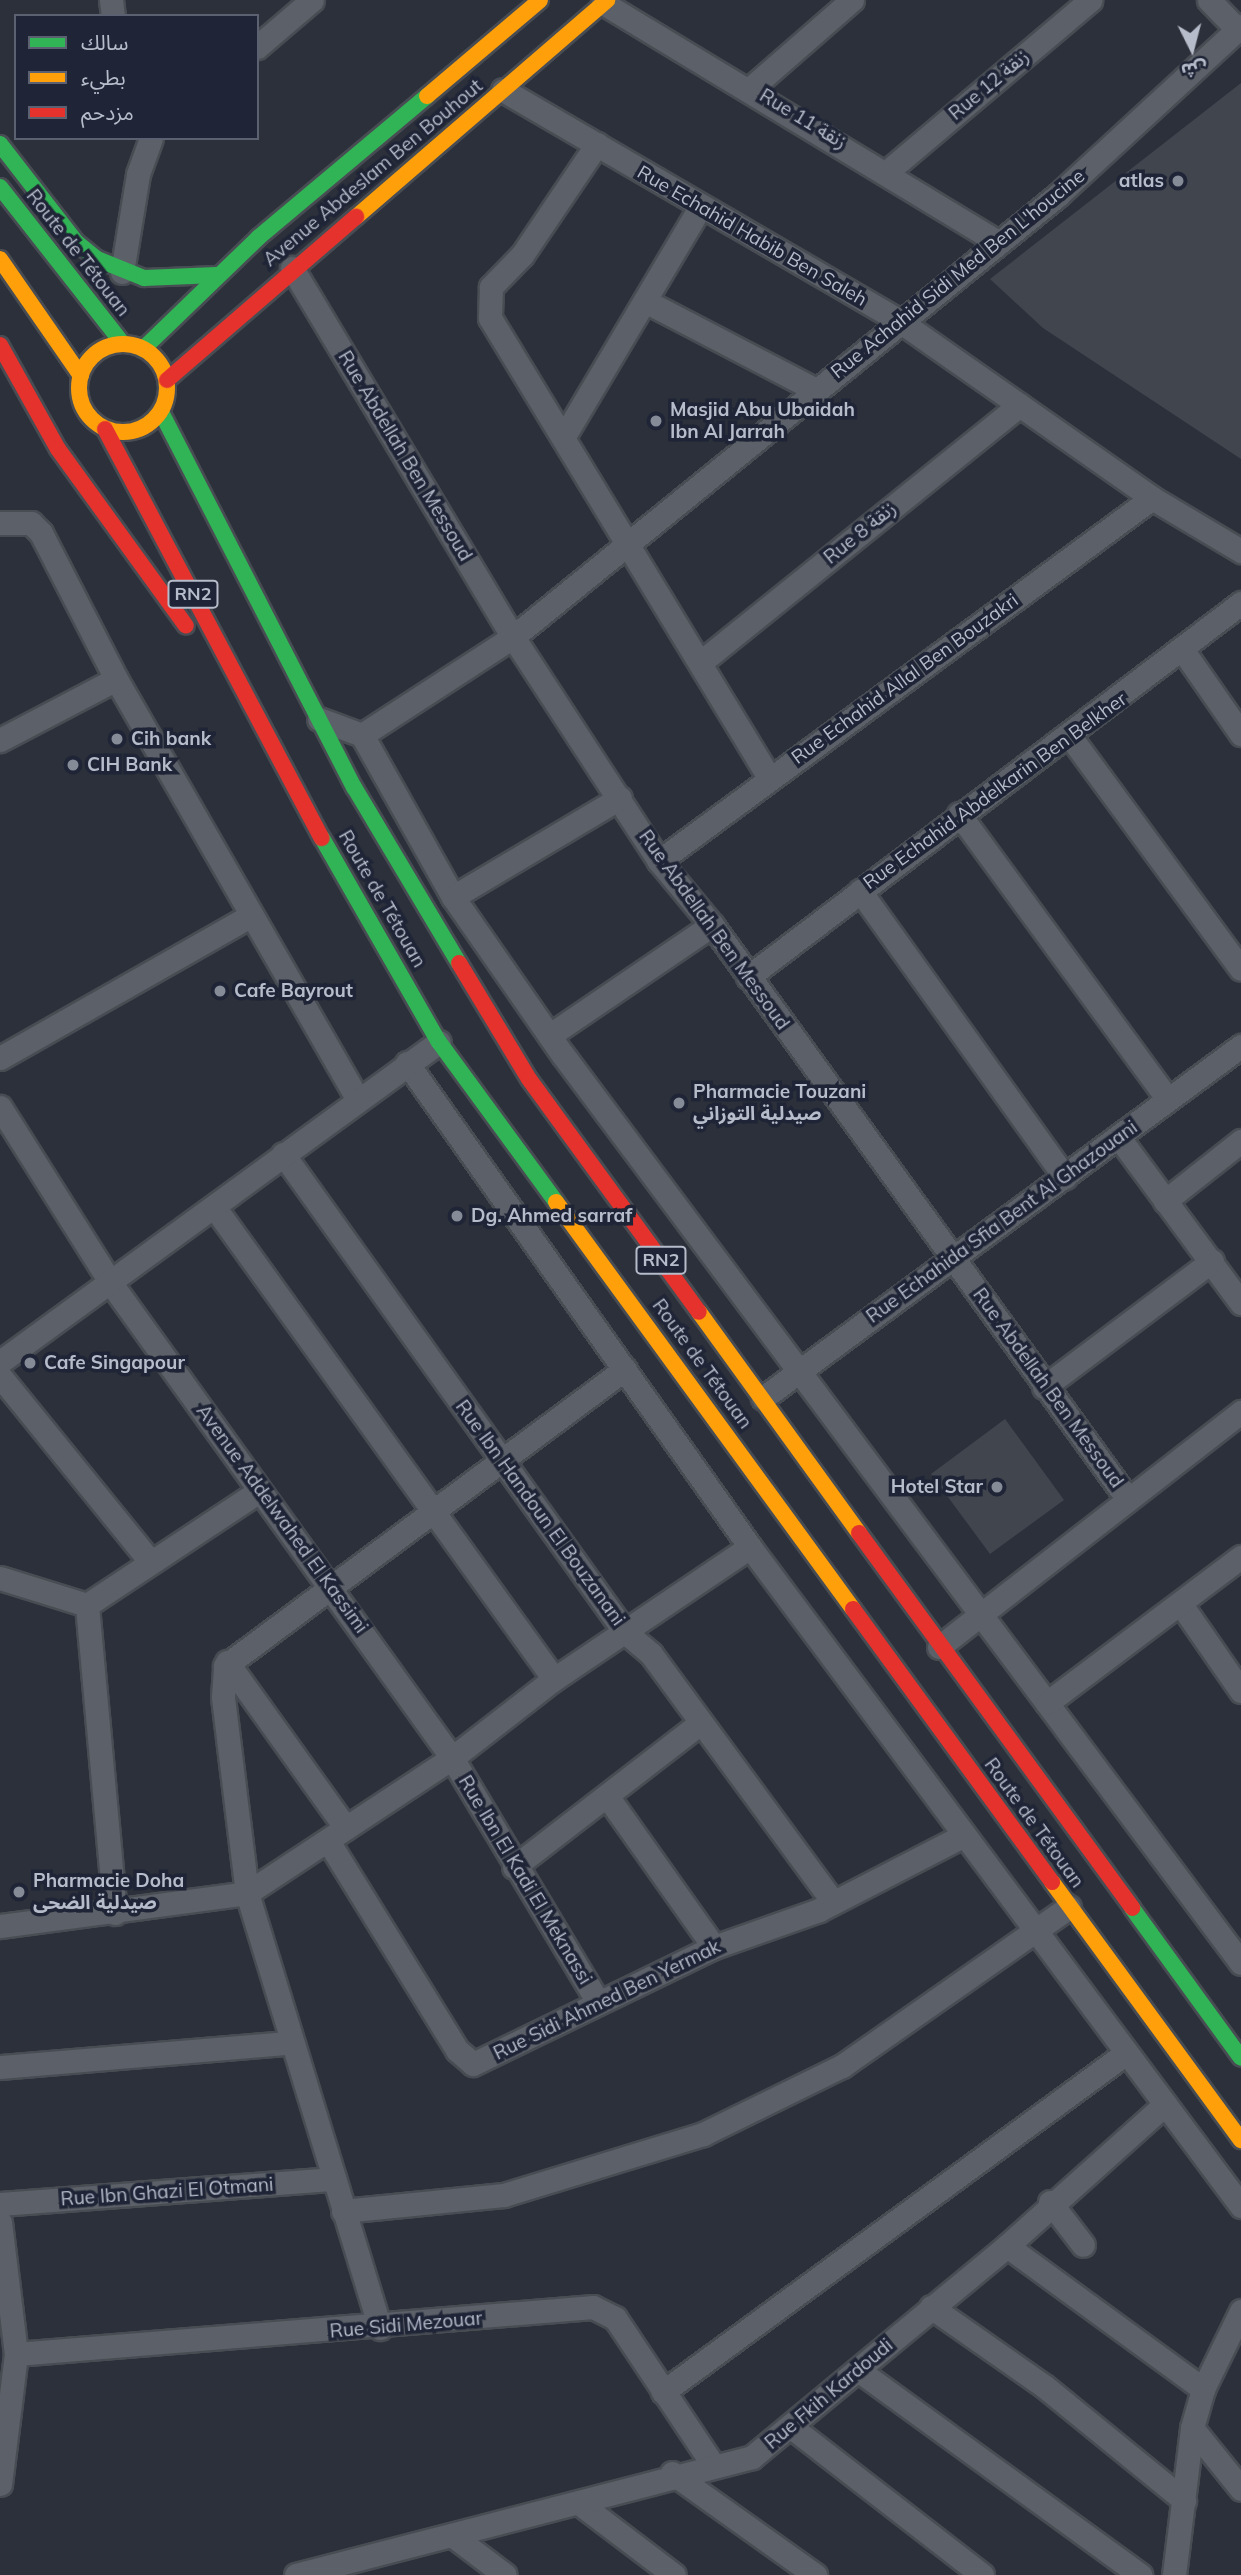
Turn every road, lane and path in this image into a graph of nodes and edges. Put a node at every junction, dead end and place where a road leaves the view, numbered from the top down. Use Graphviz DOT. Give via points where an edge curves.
graph roads {
  1 [pos="312,0"];
  2 [pos="540,0"];
  3 [pos="852,0"];
  4 [pos="1090,0"];
  5 [pos="1209,0"];
  6 [pos="605,2"];
  7 [pos="1239,28"];
  8 [pos="259,45"];
  9 [pos="751,88"];
  10 [pos="503,90"];
  11 [pos="150,140"];
  12 [pos="0,144"];
  13 [pos="597,144"];
  14 [pos="0,153"];
  15 [pos="888,171"];
  16 [pos="0,187"];
  17 [pos="699,209"];
  18 [pos="23,219"];
  19 [pos="999,243"];
  20 [pos="0,258"];
  21 [pos="292,268"];
  22 [pos="122,272"];
  23 [pos="216,275"];
  24 [pos="645,300"];
  25 [pos="898,320"];
  26 [pos="122,344"];
  27 [pos="0,345"];
  28 [pos="143,349"];
  29 [pos="81,376"];
  30 [pos="167,380"];
  31 [pos="814,389"];
  32 [pos="1019,405"];
  33 [pos="161,412"];
  34 [pos="105,429"];
  35 [pos="563,438"];
  36 [pos="1152,498"];
  37 [pos="0,523"];
  38 [pos="626,542"];
  39 [pos="1241,551"];
  40 [pos="1241,603"];
  41 [pos="513,636"];
  42 [pos="1184,652"];
  43 [pos="701,662"];
  44 [pos="116,679"];
  45 [pos="317,718"];
  46 [pos="1241,734"];
  47 [pos="362,735"];
  48 [pos="1069,735"];
  49 [pos="0,740"];
  50 [pos="280,759"];
  51 [pos="770,779"];
  52 [pos="620,798"];
  53 [pos="959,814"];
  54 [pos="659,861"];
  55 [pos="860,891"];
  56 [pos="453,897"];
  57 [pos="250,916"];
  58 [pos="712,925"];
  59 [pos="1241,969"];
  60 [pos="748,976"];
  61 [pos="550,1035"];
  62 [pos="439,1042"];
  63 [pos="1241,1046"];
  64 [pos="0,1058"];
  65 [pos="407,1063"];
  66 [pos="356,1097"];
  67 [pos="1167,1098"];
  68 [pos="0,1107"];
  69 [pos="1120,1139"];
  70 [pos="1241,1141"];
  71 [pos="283,1154"];
  72 [pos="1065,1177"];
  73 [pos="1165,1201"];
  74 [pos="215,1208"];
  75 [pos="955,1257"];
  76 [pos="1212,1261"];
  77 [pos="110,1282"];
  78 [pos="1241,1304"];
  79 [pos="0,1362"];
  80 [pos="625,1369"];
  81 [pos="797,1372"];
  82 [pos="0,1376"];
  83 [pos="1044,1387"];
  84 [pos="763,1398"];
  85 [pos="1241,1412"];
  86 [pos="505,1464"];
  87 [pos="259,1491"];
  88 [pos="1127,1498"];
  89 [pos="435,1513"];
  90 [pos="750,1547"];
  91 [pos="1241,1557"];
  92 [pos="150,1561"];
  93 [pos="0,1578"];
  94 [pos="332,1584"];
  95 [pos="1180,1603"];
  96 [pos="87,1605"];
  97 [pos="981,1613"];
  98 [pos="625,1632"];
  99 [pos="939,1647"];
  100 [pos="227,1662"];
  101 [pos="554,1679"];
  102 [pos="1241,1691"];
  103 [pos="1047,1703"];
  104 [pos="699,1724"];
  105 [pos="452,1758"];
  106 [pos="607,1796"];
  107 [pos="337,1835"];
  108 [pos="964,1835"];
  109 [pos="514,1867"];
  110 [pos="247,1893"];
  111 [pos="831,1899"];
  112 [pos="1069,1907"];
  113 [pos="115,1913"];
  114 [pos="0,1926"];
  115 [pos="1035,1932"];
  116 [pos="714,1947"];
  117 [pos="1241,1963"];
  118 [pos="598,2002"];
  119 [pos="288,2042"];
  120 [pos="1126,2053"];
  121 [pos="1241,2058"];
  122 [pos="0,2067"];
  123 [pos="1165,2104"];
  124 [pos="1241,2140"];
  125 [pos="334,2179"];
  126 [pos="1050,2202"];
  127 [pos="0,2204"];
  128 [pos="1241,2206"];
  129 [pos="343,2211"];
  130 [pos="0,2222"];
  131 [pos="1083,2245"];
  132 [pos="1007,2246"];
  133 [pos="5,2280"];
  134 [pos="931,2307"];
  135 [pos="1241,2311"];
  136 [pos="380,2329"];
  137 [pos="16,2354"];
  138 [pos="858,2370"];
  139 [pos="8,2386"];
  140 [pos="1203,2389"];
  141 [pos="663,2392"];
  142 [pos="790,2426"];
  143 [pos="1192,2428"];
  144 [pos="713,2465"];
  145 [pos="672,2473"];
  146 [pos="0,2484"];
  147 [pos="1241,2488"];
  148 [pos="1184,2500"];
  149 [pos="579,2503"];
  150 [pos="456,2538"];
  151 [pos="296,2575"];
  152 [pos="505,2575"];
  153 [pos="674,2575"];
  154 [pos="815,2575"];
  155 [pos="982,2575"];
  156 [pos="1140,2575"];
  157 [pos="1174,2575"];
  1 -- 8 [label="street"];
  2 -- 23 [label="main road, Avenue Abdeslam Ben Bouhout"];
  3 -- 9 [label="street"];
  4 -- 15 [label="street, Rue 12 زنقة"];
  5 -- 7 [label="street"];
  6 -- 9 [label="street, Rue 11 زنقة"];
  6 -- 10 [label="main road, Avenue Abdeslam Ben Bouhout"];
  7 -- 19 [label="street, Rue Achahid Sidi Med Ben L'houcine" via="1116,146"];
  9 -- 15 [label="street, Rue 11 زنقة"];
  10 -- 13 [label="street, Rue Echahid Habib Ben Saleh"];
  10 -- 21 [label="main road, Avenue Abdeslam Ben Bouhout"];
  11 -- 22 [label="street" via="138,174"];
  12 -- 22 [label="main road" via="76,242"];
  13 -- 17 [label="street, Rue Echahid Habib Ben Saleh"];
  13 -- 35 [label="street" via="487,300 500,337"];
  14 -- 18 [label="main road"];
  15 -- 19 [label="street, Rue 11 زنقة"];
  16 -- 18 [label="main road, Route de Tétouan"];
  17 -- 24 [label="street"];
  17 -- 25 [label="street, Rue Echahid Habib Ben Saleh"];
  18 -- 26 [label="main road, Route de Tétouan"];
  19 -- 25 [label="street, Rue Achahid Sidi Med Ben L'houcine"];
  20 -- 29 [label="main road, Route de Tétouan / RN2"];
  21 -- 30 [label="main road, Avenue Abdeslam Ben Bouhout"];
  21 -- 41 [label="street, Rue Abdellah Ben Messoud"];
  22 -- 23 [label="main road" via="167,281"];
  23 -- 28 [label="main road, Avenue Abdeslam Ben Bouhout"];
  24 -- 31 [label="street"];
  24 -- 35 [label="street"];
  25 -- 31 [label="street, Rue Achahid Sidi Med Ben L'houcine"];
  25 -- 32 [label="street, Rue Echahid Habib Ben Saleh"];
  26 -- 28 [label="main road, Route de Tétouan"];
  26 -- 29 [label="main road, Route de Tétouan" via="101,350"];
  27 -- 50 [label="main road" via="58,449"];
  28 -- 30 [label="main road"];
  29 -- 34 [label="main road, Route de Tétouan / RN2" via="81,401"];
  30 -- 33 [label="main road"];
  31 -- 38 [label="street, Rue Achahid Sidi Med Ben L'houcine"];
  32 -- 36 [label="street, Rue Echahid Habib Ben Saleh"];
  32 -- 43 [label="street, Rue 8 زنقة"];
  33 -- 34 [label="main road" via="137,430"];
  33 -- 45 [label="main road, Route de Tétouan / RN2"];
  34 -- 50 [label="main road, Route de Tétouan / RN2"];
  35 -- 38 [label="street"];
  36 -- 39 [label="street, Rue Echahid Habib Ben Saleh"];
  36 -- 51 [label="street, Rue Echahid Allal Ben Bouzakri"];
  37 -- 44 [label="street" via="31,523 41,533"];
  38 -- 41 [label="street, Rue Achahid Sidi Med Ben L'houcine"];
  38 -- 43 [label="street"];
  40 -- 42 [label="street, Rue Echahid Abdelkarin Ben Belkher"];
  41 -- 47 [label="street, Rue Achahid Sidi Med Ben L'houcine"];
  41 -- 52 [label="street, Rue Abdellah Ben Messoud"];
  42 -- 46 [label="street"];
  42 -- 48 [label="street, Rue Echahid Abdelkarin Ben Belkher"];
  43 -- 51 [label="street"];
  44 -- 49 [label="street"];
  44 -- 57 [label="street"];
  45 -- 47 [label="street"];
  45 -- 84 [label="main road, Route de Tétouan / RN2" via="529,1079"];
  47 -- 56 [label="street"];
  48 -- 53 [label="street, Rue Echahid Abdelkarin Ben Belkher"];
  48 -- 59 [label="street"];
  50 -- 62 [label="main road, Route de Tétouan / RN2"];
  51 -- 54 [label="street, Rue Echahid Allal Ben Bouzakri"];
  52 -- 54 [label="street, Rue Abdellah Ben Messoud"];
  52 -- 56 [label="street"];
  53 -- 55 [label="street, Rue Echahid Abdelkarin Ben Belkher"];
  53 -- 67 [label="street"];
  54 -- 58 [label="street, Rue Abdellah Ben Messoud"];
  55 -- 60 [label="street, Rue Echahid Abdelkarin Ben Belkher"];
  55 -- 72 [label="street"];
  56 -- 61 [label="street"];
  57 -- 64 [label="street"];
  57 -- 66 [label="street"];
  58 -- 60 [label="street, Rue Abdellah Ben Messoud"];
  58 -- 61 [label="street"];
  60 -- 75 [label="street, Rue Abdellah Ben Messoud"];
  61 -- 81 [label="street"];
  62 -- 65 [label="street"];
  62 -- 112 [label="main road, Route de Tétouan / RN2"];
  63 -- 67 [label="street, Rue Echahida Sfia Bent Al Ghazouani"];
  65 -- 66 [label="street"];
  65 -- 80 [label="street"];
  66 -- 71 [label="street"];
  67 -- 69 [label="street, Rue Echahida Sfia Bent Al Ghazouani"];
  68 -- 77 [label="street, Avenue Addelwahed El Kassimi"];
  69 -- 72 [label="street, Rue Echahida Sfia Bent Al Ghazouani"];
  69 -- 73 [label="street"];
  70 -- 73 [label="street"];
  71 -- 74 [label="street"];
  71 -- 86 [label="street, Rue Ibn Handoun El Bouzanani"];
  72 -- 75 [label="street, Rue Echahida Sfia Bent Al Ghazouani"];
  73 -- 76 [label="street"];
  74 -- 77 [label="street"];
  74 -- 89 [label="street"];
  75 -- 81 [label="street, Rue Echahida Sfia Bent Al Ghazouani"];
  75 -- 83 [label="street, Rue Abdellah Ben Messoud"];
  76 -- 78 [label="street"];
  76 -- 83 [label="street"];
  77 -- 79 [label="street"];
  77 -- 87 [label="street, Avenue Addelwahed El Kassimi"];
  80 -- 86 [label="street"];
  80 -- 90 [label="street"];
  81 -- 84 [label="street, Rue Echahida Sfia Bent Al Ghazouani"];
  81 -- 97 [label="street"];
  82 -- 92 [label="street"];
  83 -- 88 [label="street, Rue Abdellah Ben Messoud"];
  84 -- 99 [label="main road, Route de Tétouan / RN2"];
  85 -- 88 [label="street"];
  86 -- 89 [label="street"];
  86 -- 98 [label="street, Rue Ibn Handoun El Bouzanani"];
  87 -- 92 [label="street"];
  87 -- 94 [label="street, Avenue Addelwahed El Kassimi"];
  88 -- 97 [label="street"];
  89 -- 94 [label="street"];
  89 -- 101 [label="street"];
  90 -- 98 [label="street, Rue Ibn El Kadi El Meknassi"];
  90 -- 108 [label="street"];
  91 -- 95 [label="street"];
  92 -- 96 [label="street"];
  93 -- 96 [label="street"];
  94 -- 100 [label="street"];
  94 -- 105 [label="street, Avenue Addelwahed El Kassimi"];
  95 -- 102 [label="street"];
  95 -- 103 [label="street"];
  96 -- 113 [label="street"];
  97 -- 99 [label="street"];
  97 -- 103 [label="street"];
  98 -- 101 [label="street, Rue Ibn El Kadi El Meknassi"];
  98 -- 104 [label="street, Rue Ibn Handoun El Bouzanani" via="651,1654"];
  99 -- 121 [label="main road, Route de Tétouan / RN2"];
  100 -- 107 [label="street, Rue Sidi Ahmed Ben Yermak"];
  100 -- 110 [label="street" via="223,1697"];
  101 -- 105 [label="street, Rue Ibn El Kadi El Meknassi"];
  103 -- 117 [label="street"];
  104 -- 106 [label="street"];
  104 -- 111 [label="street, Rue Ibn Handoun El Bouzanani"];
  105 -- 107 [label="street, Rue Ibn El Kadi El Meknassi"];
  105 -- 109 [label="street, Rue Ibn El Kadi El Meknassi"];
  106 -- 109 [label="street"];
  106 -- 116 [label="street"];
  107 -- 110 [label="street, Rue Ibn El Kadi El Meknassi"];
  107 -- 118 [label="street, Rue Sidi Ahmed Ben Yermak" via="465,2061 478,2063"];
  108 -- 111 [label="street, Rue Sidi Ahmed Ben Yermak"];
  108 -- 115 [label="street"];
  109 -- 118 [label="street, Rue Ibn El Kadi El Meknassi"];
  110 -- 113 [label="street"];
  110 -- 119 [label="street"];
  111 -- 116 [label="street, Rue Sidi Ahmed Ben Yermak" via="819,1910"];
  112 -- 115 [label="street"];
  112 -- 124 [label="main road, Route de Tétouan / RN2"];
  113 -- 114 [label="street"];
  115 -- 120 [label="street"];
  115 -- 129 [label="street" via="842,2066 703,2134 526,2191"];
  116 -- 118 [label="street, Rue Sidi Ahmed Ben Yermak"];
  119 -- 122 [label="street"];
  119 -- 125 [label="street"];
  120 -- 123 [label="street"];
  120 -- 141 [label="street"];
  123 -- 126 [label="street, Rue Fkih Kardoudi"];
  123 -- 128 [label="street"];
  125 -- 127 [label="street, Rue Ibn Ghazi El Otmani"];
  125 -- 129 [label="street"];
  126 -- 131 [label="street"];
  126 -- 132 [label="street, Rue Fkih Kardoudi"];
  129 -- 136 [label="street"];
  130 -- 133 [label="street"];
  132 -- 134 [label="street, Rue Fkih Kardoudi"];
  132 -- 140 [label="street"];
  133 -- 137 [label="street"];
  134 -- 138 [label="street, Rue Fkih Kardoudi"];
  134 -- 148 [label="street" via="1044,2386"];
  135 -- 140 [label="street"];
  136 -- 137 [label="street, Rue Sidi Mezouar"];
  136 -- 141 [label="street, Rue Sidi Mezouar" via="593,2307 611,2312"];
  137 -- 139 [label="street"];
  138 -- 142 [label="street, Rue Fkih Kardoudi"];
  138 -- 156 [label="street"];
  139 -- 146 [label="street"];
  140 -- 143 [label="street"];
  141 -- 144 [label="street, Rue Sidi Mezouar"];
  142 -- 144 [label="street, Rue Fkih Kardoudi" via="752,2457"];
  142 -- 155 [label="street"];
  143 -- 147 [label="street"];
  143 -- 148 [label="street"];
  144 -- 145 [label="street, Rue Fkih Kardoudi"];
  145 -- 149 [label="street, Rue Fkih Kardoudi"];
  145 -- 154 [label="street"];
  148 -- 157 [label="street"];
  149 -- 150 [label="street, Rue Fkih Kardoudi"];
  149 -- 153 [label="street"];
  150 -- 151 [label="street, Rue Fkih Kardoudi"];
  150 -- 152 [label="street"];
}
